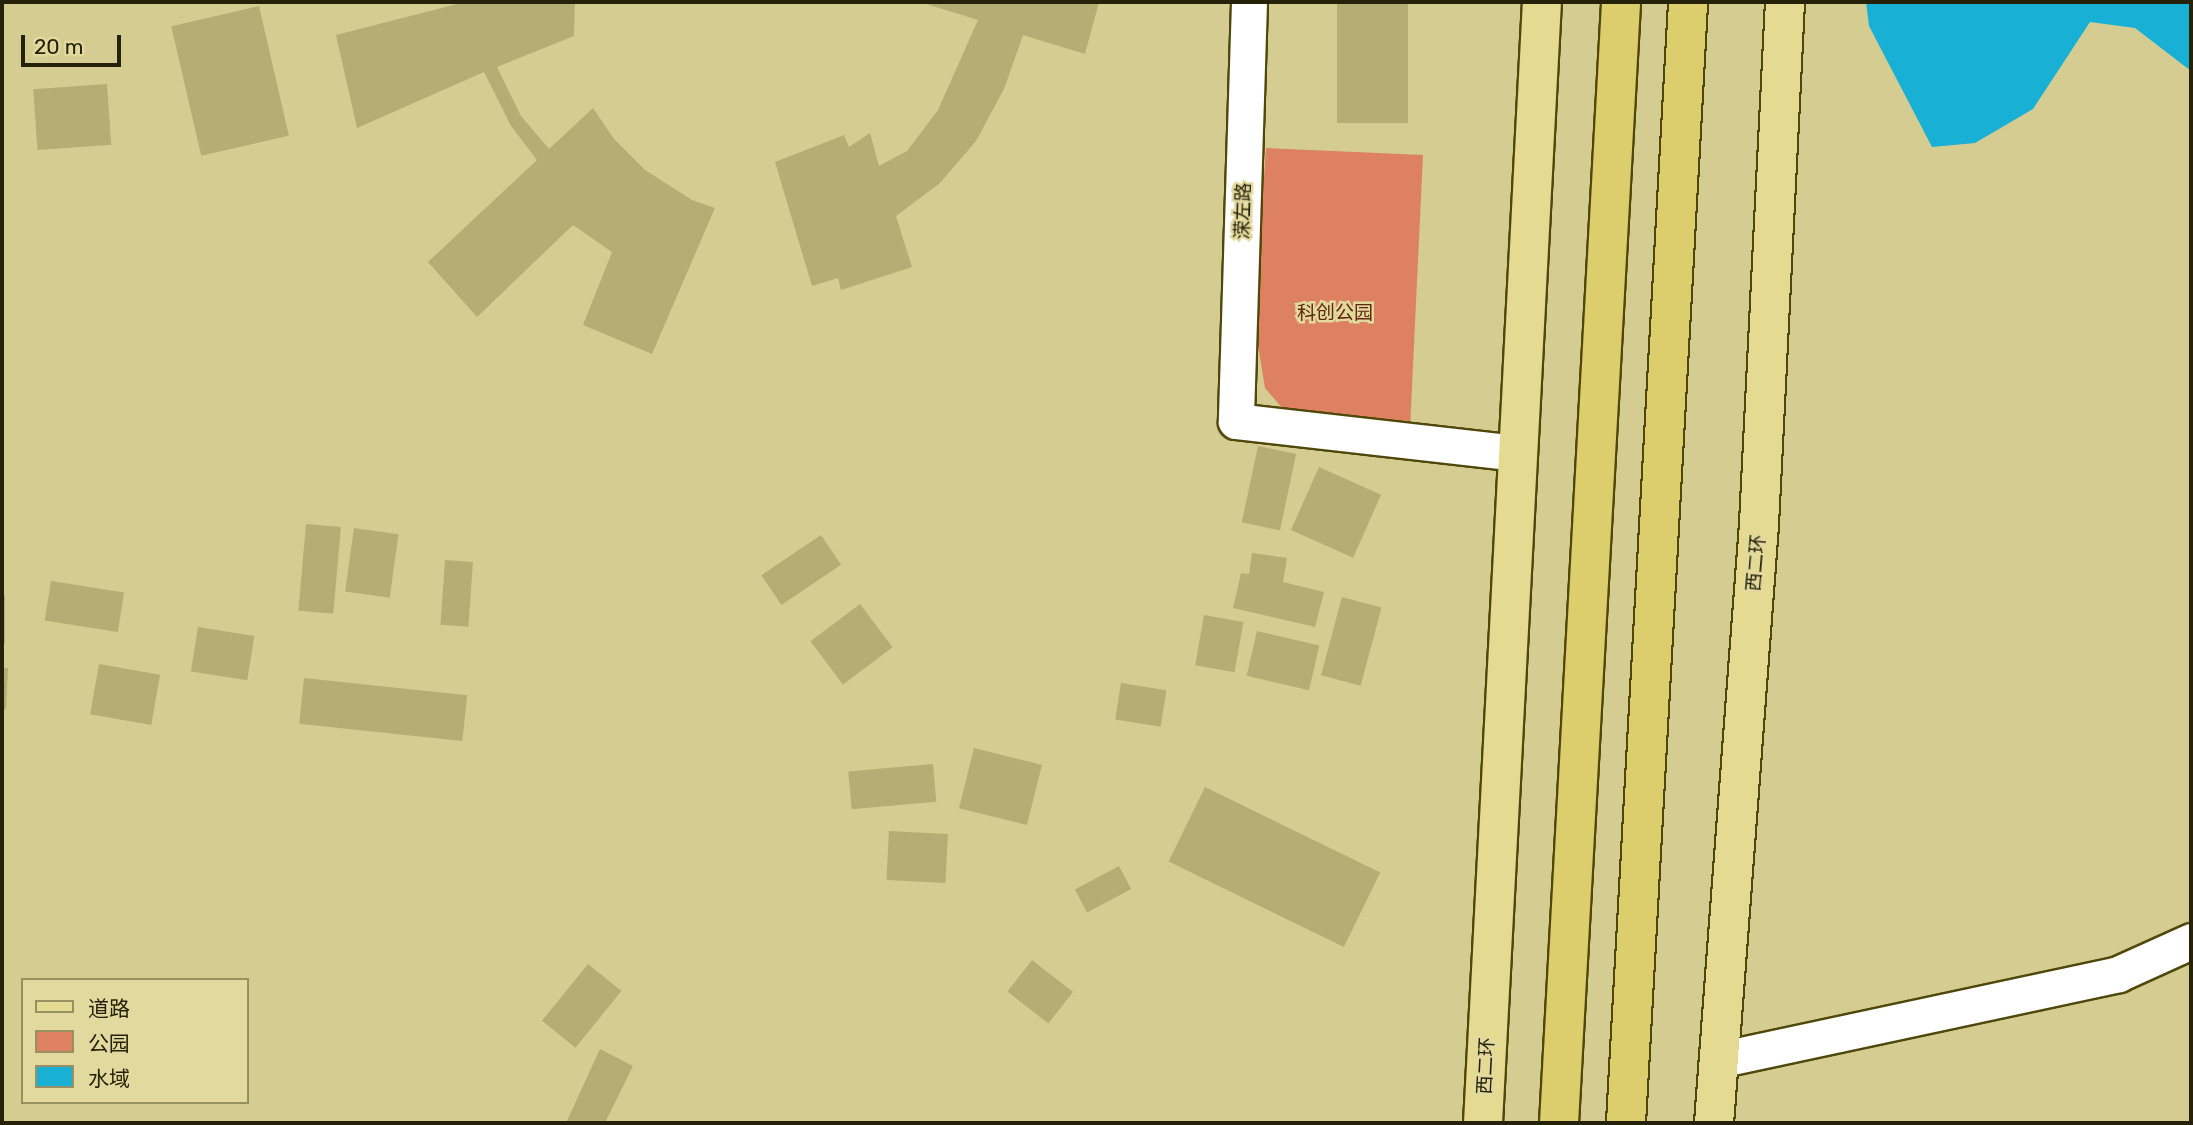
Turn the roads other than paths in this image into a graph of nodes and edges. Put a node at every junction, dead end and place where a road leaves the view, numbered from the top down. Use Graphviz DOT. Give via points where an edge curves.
graph roads {
  1 [pos="1249,2"];
  2 [pos="1542,2"];
  3 [pos="1621,2"];
  4 [pos="1688,2"];
  5 [pos="1785,2"];
  6 [pos="1518,453"];
  7 [pos="2191,940"];
  8 [pos="1718,1060"];
  9 [pos="1483,1123"];
  10 [pos="1559,1123"];
  11 [pos="1626,1123"];
  12 [pos="1714,1123"];
  1 -- 6 [label="street, 溁左路" via="1236,421"];
  2 -- 6 [label="main road, 西二环"];
  3 -- 10 [label="highway"];
  4 -- 11 [label="highway"];
  5 -- 8 [label="main road, 西二环" via="1759,524"];
  6 -- 9 [label="main road, 西二环"];
  7 -- 8 [label="street" via="2118,974"];
  8 -- 12 [label="main road, 西二环"];
}
